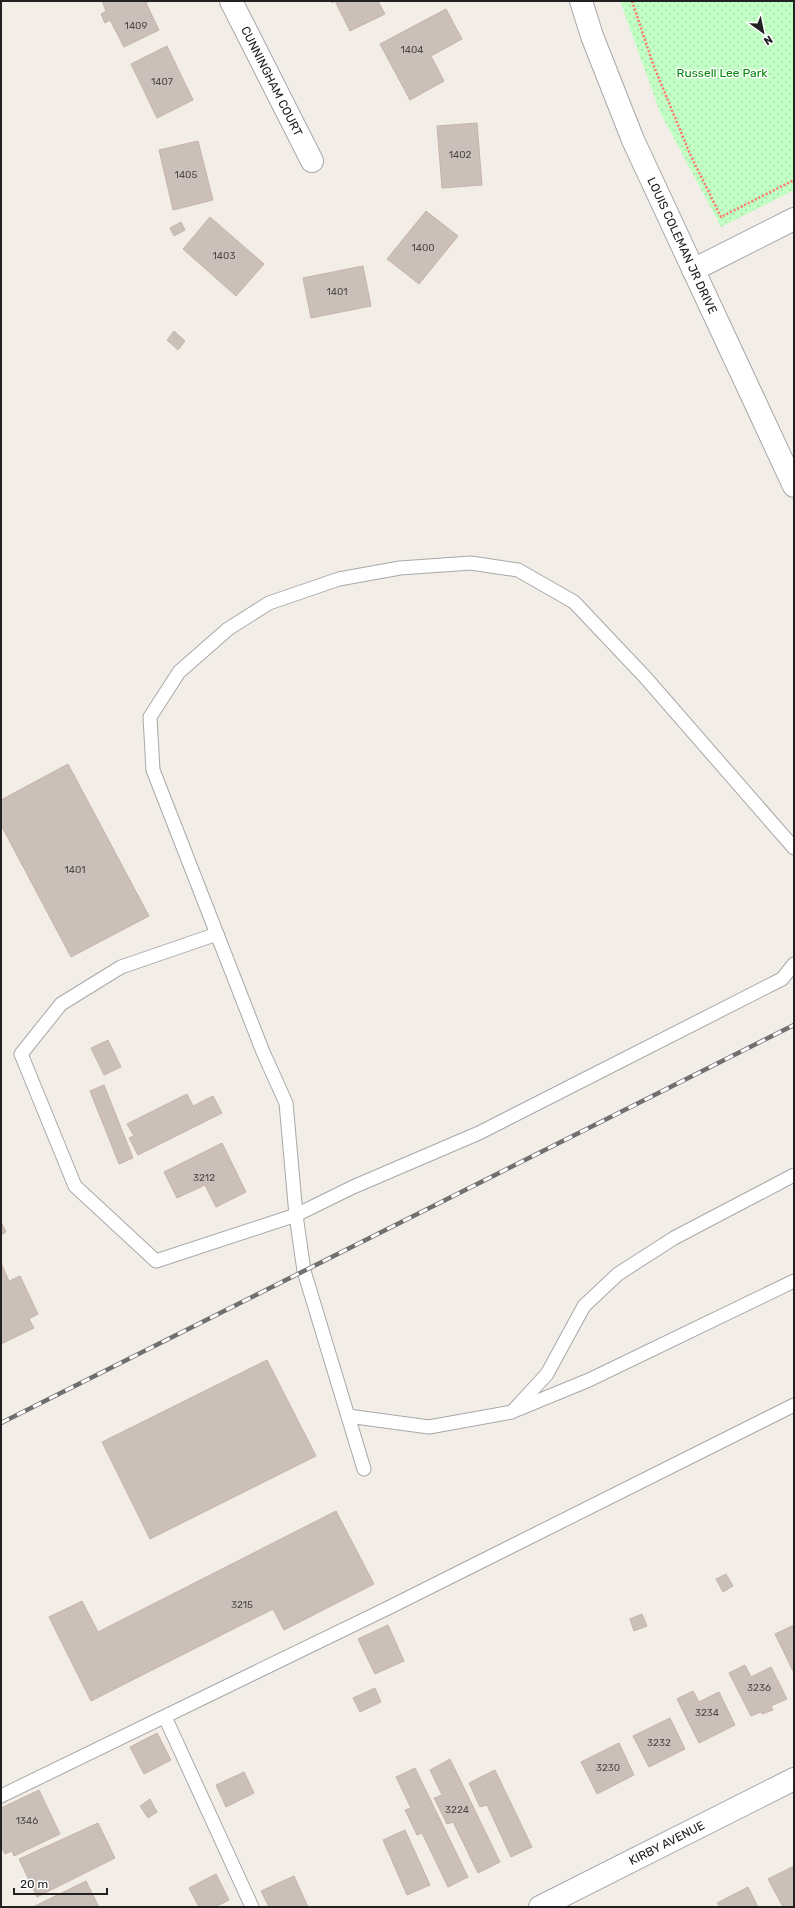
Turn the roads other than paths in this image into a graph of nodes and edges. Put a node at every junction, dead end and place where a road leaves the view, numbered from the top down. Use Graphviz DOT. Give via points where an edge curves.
graph roads {
  1 [pos="231,1"];
  2 [pos="581,1"];
  3 [pos="312,161"];
  4 [pos="794,219"];
  5 [pos="693,270"];
  6 [pos="794,486"];
  7 [pos="794,848"];
  8 [pos="217,934"];
  9 [pos="794,964"];
  10 [pos="794,1175"];
  11 [pos="296,1215"];
  12 [pos="794,1281"];
  13 [pos="794,1405"];
  14 [pos="512,1412"];
  15 [pos="348,1416"];
  16 [pos="364,1469"];
  17 [pos="165,1717"];
  18 [pos="794,1779"];
  19 [pos="1,1796"];
  20 [pos="252,1907"];
  21 [pos="540,1907"];
  1 -- 3 [label="street, CUNNINGHAM COURT"];
  2 -- 5 [label="street, LOUIS COLEMAN JR DRIVE" via="592,36 634,140"];
  4 -- 5 [label="street"];
  5 -- 6 [label="street, LOUIS COLEMAN JR DRIVE"];
  7 -- 8 [label="lane" via="645,677 574,602 518,570 471,563 400,568 339,579 269,603 228,629 178,672 150,717 153,770"];
  8 -- 11 [label="lane" via="263,1052 286,1103"];
  8 -- 11 [label="lane" via="121,967 61,1004 21,1054 75,1186 156,1261"];
  9 -- 11 [label="lane" via="782,979 479,1133 353,1187"];
  10 -- 14 [label="lane" via="674,1238 618,1274 584,1306 547,1374"];
  11 -- 15 [label="lane" via="304,1271"];
  12 -- 14 [label="lane" via="590,1380"];
  13 -- 17 [label="lane"];
  14 -- 15 [label="lane" via="429,1428"];
  15 -- 16 [label="lane"];
  17 -- 19 [label="lane"];
  17 -- 20 [label="lane"];
  18 -- 21 [label="street, KIRBY AVENUE"];
}
